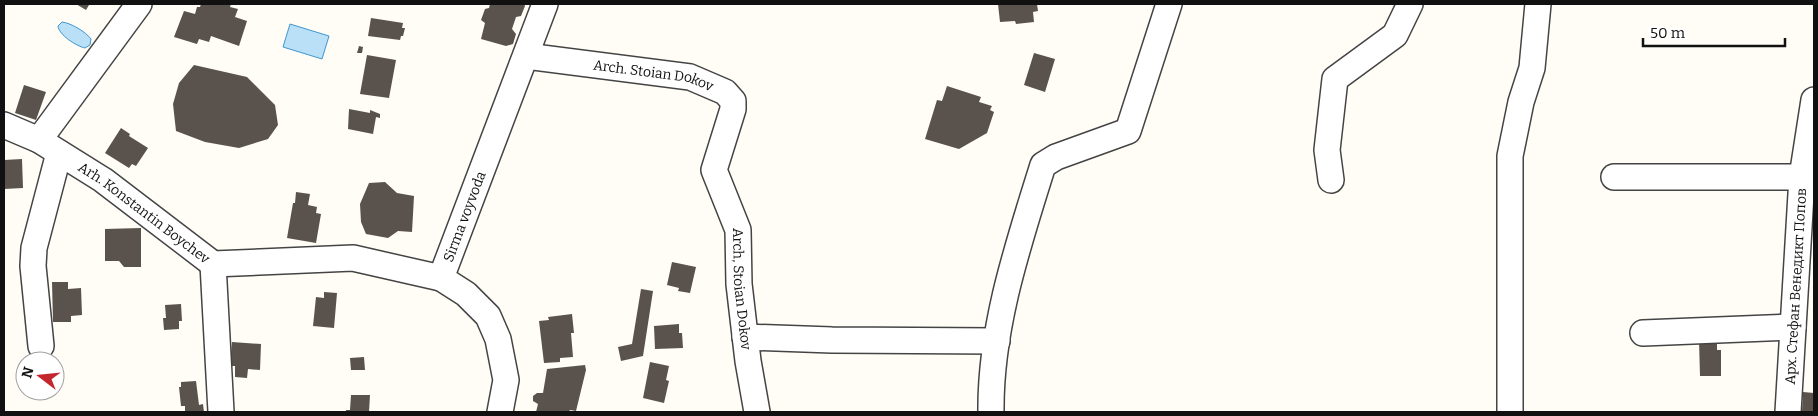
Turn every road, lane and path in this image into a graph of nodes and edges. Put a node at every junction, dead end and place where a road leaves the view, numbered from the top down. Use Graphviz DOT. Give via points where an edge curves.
graph roads {
  1 [pos="139,4"];
  2 [pos="545,4"];
  3 [pos="1169,4"];
  4 [pos="1410,4"];
  5 [pos="1538,4"];
  6 [pos="526,56"];
  7 [pos="1814,100"];
  8 [pos="4,125"];
  9 [pos="49,146"];
  10 [pos="714,170"];
  11 [pos="1802,177"];
  12 [pos="1614,178"];
  13 [pos="1331,180"];
  14 [pos="213,264"];
  15 [pos="440,278"];
  16 [pos="1793,327"];
  17 [pos="1643,333"];
  18 [pos="745,337"];
  19 [pos="997,341"];
  20 [pos="41,346"];
  21 [pos="221,412"];
  22 [pos="500,412"];
  23 [pos="757,412"];
  24 [pos="991,412"];
  25 [pos="1510,412"];
  26 [pos="1788,412"];
  1 -- 9 [label="street"];
  2 -- 6 [label="street, Sirma voyvoda"];
  3 -- 19 [label="street" via="1128,131 1056,157 1043,165 1014,258"];
  4 -- 13 [label="street" via="1395,35 1335,80 1327,150"];
  5 -- 25 [label="street" via="1532,68 1510,156"];
  6 -- 10 [label="street, Arch. Stoian Dokov" via="690,77 725,92 733,101 733,110"];
  6 -- 15 [label="street, Sirma voyvoda"];
  7 -- 11 [label="street, Арх. Стефан Венедикт Попов"];
  8 -- 9 [label="street, Arh. Konstantin Boychev"];
  9 -- 14 [label="street, Arh. Konstantin Boychev" via="103,180"];
  9 -- 20 [label="street" via="32,266"];
  10 -- 18 [label="street, Arch, Stoian Dokov" via="738,230 739,284"];
  11 -- 12 [label="street"];
  11 -- 16 [label="street, Арх. Стефан Венедикт Попов"];
  14 -- 15 [label="street, Arh. Konstantin Boychev" via="352,258"];
  14 -- 21 [label="street"];
  15 -- 22 [label="street, Sirma voyvoda" via="466,294 488,316 498,339 506,380"];
  16 -- 17 [label="street"];
  16 -- 26 [label="street, Арх. Стефан Венедикт Попов"];
  18 -- 19 [label="street"];
  18 -- 23 [label="street, Arch, Stoian Dokov"];
  19 -- 24 [label="street"];
}
